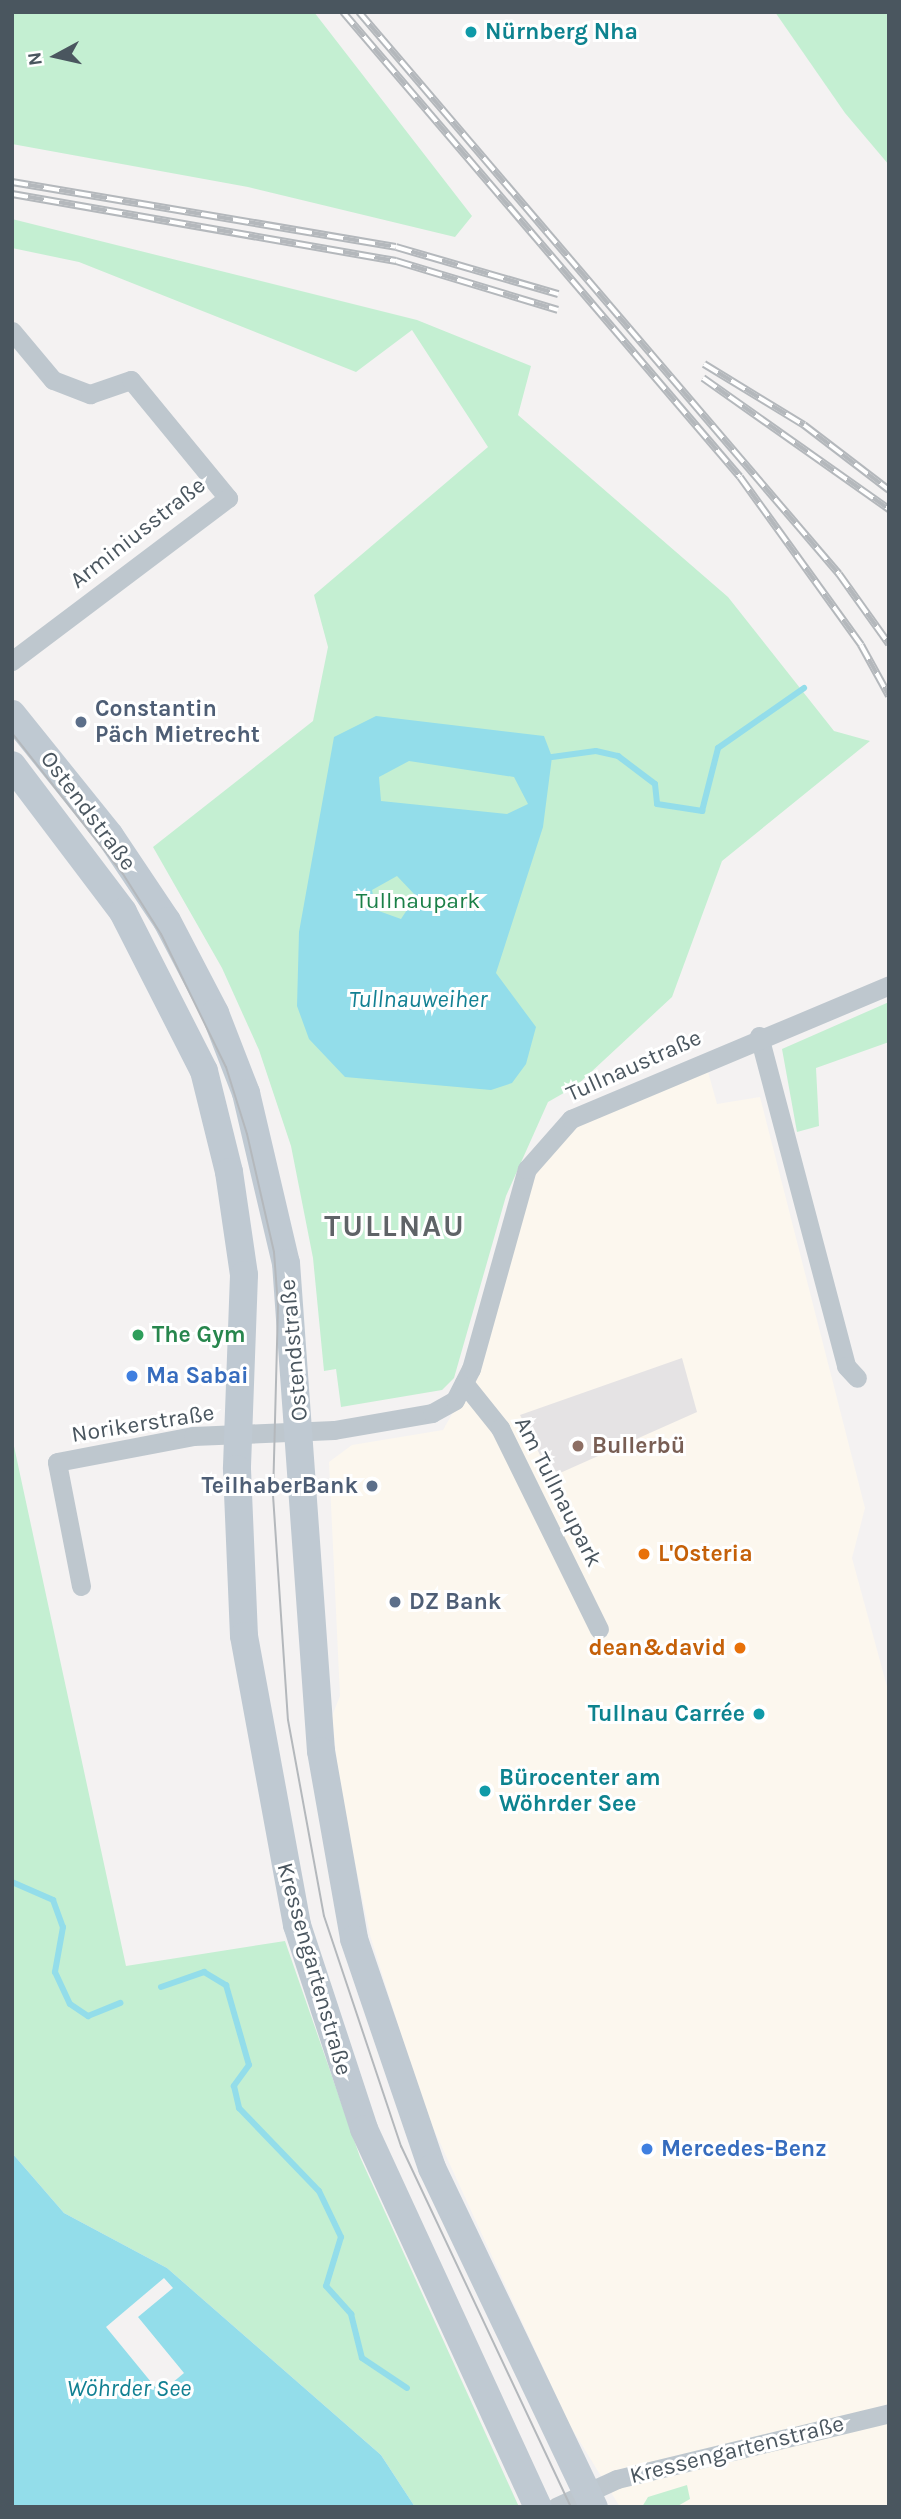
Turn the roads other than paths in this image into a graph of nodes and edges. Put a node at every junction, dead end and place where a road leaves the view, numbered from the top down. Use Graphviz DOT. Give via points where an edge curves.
graph roads {
  1 [pos="12,331"];
  2 [pos="12,661"];
  3 [pos="12,714"];
  4 [pos="12,765"];
  5 [pos="889,985"];
  6 [pos="759,1037"];
  7 [pos="857,1378"];
  8 [pos="464,1383"];
  9 [pos="301,1434"];
  10 [pos="237,1435"];
  11 [pos="81,1586"];
  12 [pos="599,1629"];
  13 [pos="889,2413"];
  14 [pos="590,2499"];
  15 [pos="538,2507"];
  16 [pos="556,2507"];
  1 -- 2 [label="street, Arminiusstraße" via="53,380 90,394 131,380 228,498"];
  3 -- 9 [label="main road, Ostendstraße" via="142,883 228,1044 278,1215"];
  4 -- 10 [label="main road, Ostendstraße" via="128,921 204,1071 229,1172 244,1275"];
  5 -- 6 [label="street, Tullnaustraße"];
  6 -- 7 [label="street" via="846,1366"];
  6 -- 8 [label="street, Tullnaustraße" via="571,1119 527,1169"];
  8 -- 9 [label="street, Tullnaustraße" via="455,1400 432,1412"];
  8 -- 12 [label="street, Am Tullnaupark" via="500,1428"];
  9 -- 10 [label="street, Ostendstraße"];
  9 -- 14 [label="main road, Kressengartenstraße" via="321,1751 354,1939 427,2157"];
  10 -- 11 [label="street, Norikerstraße" via="164,1441 57,1462"];
  10 -- 15 [label="main road, Kressengartenstraße" via="246,1654 286,1878 311,1978 373,2150"];
  13 -- 14 [label="street, Kressengartenstraße"];
  14 -- 16 [label="street, Kressengartenstraße"];
}
